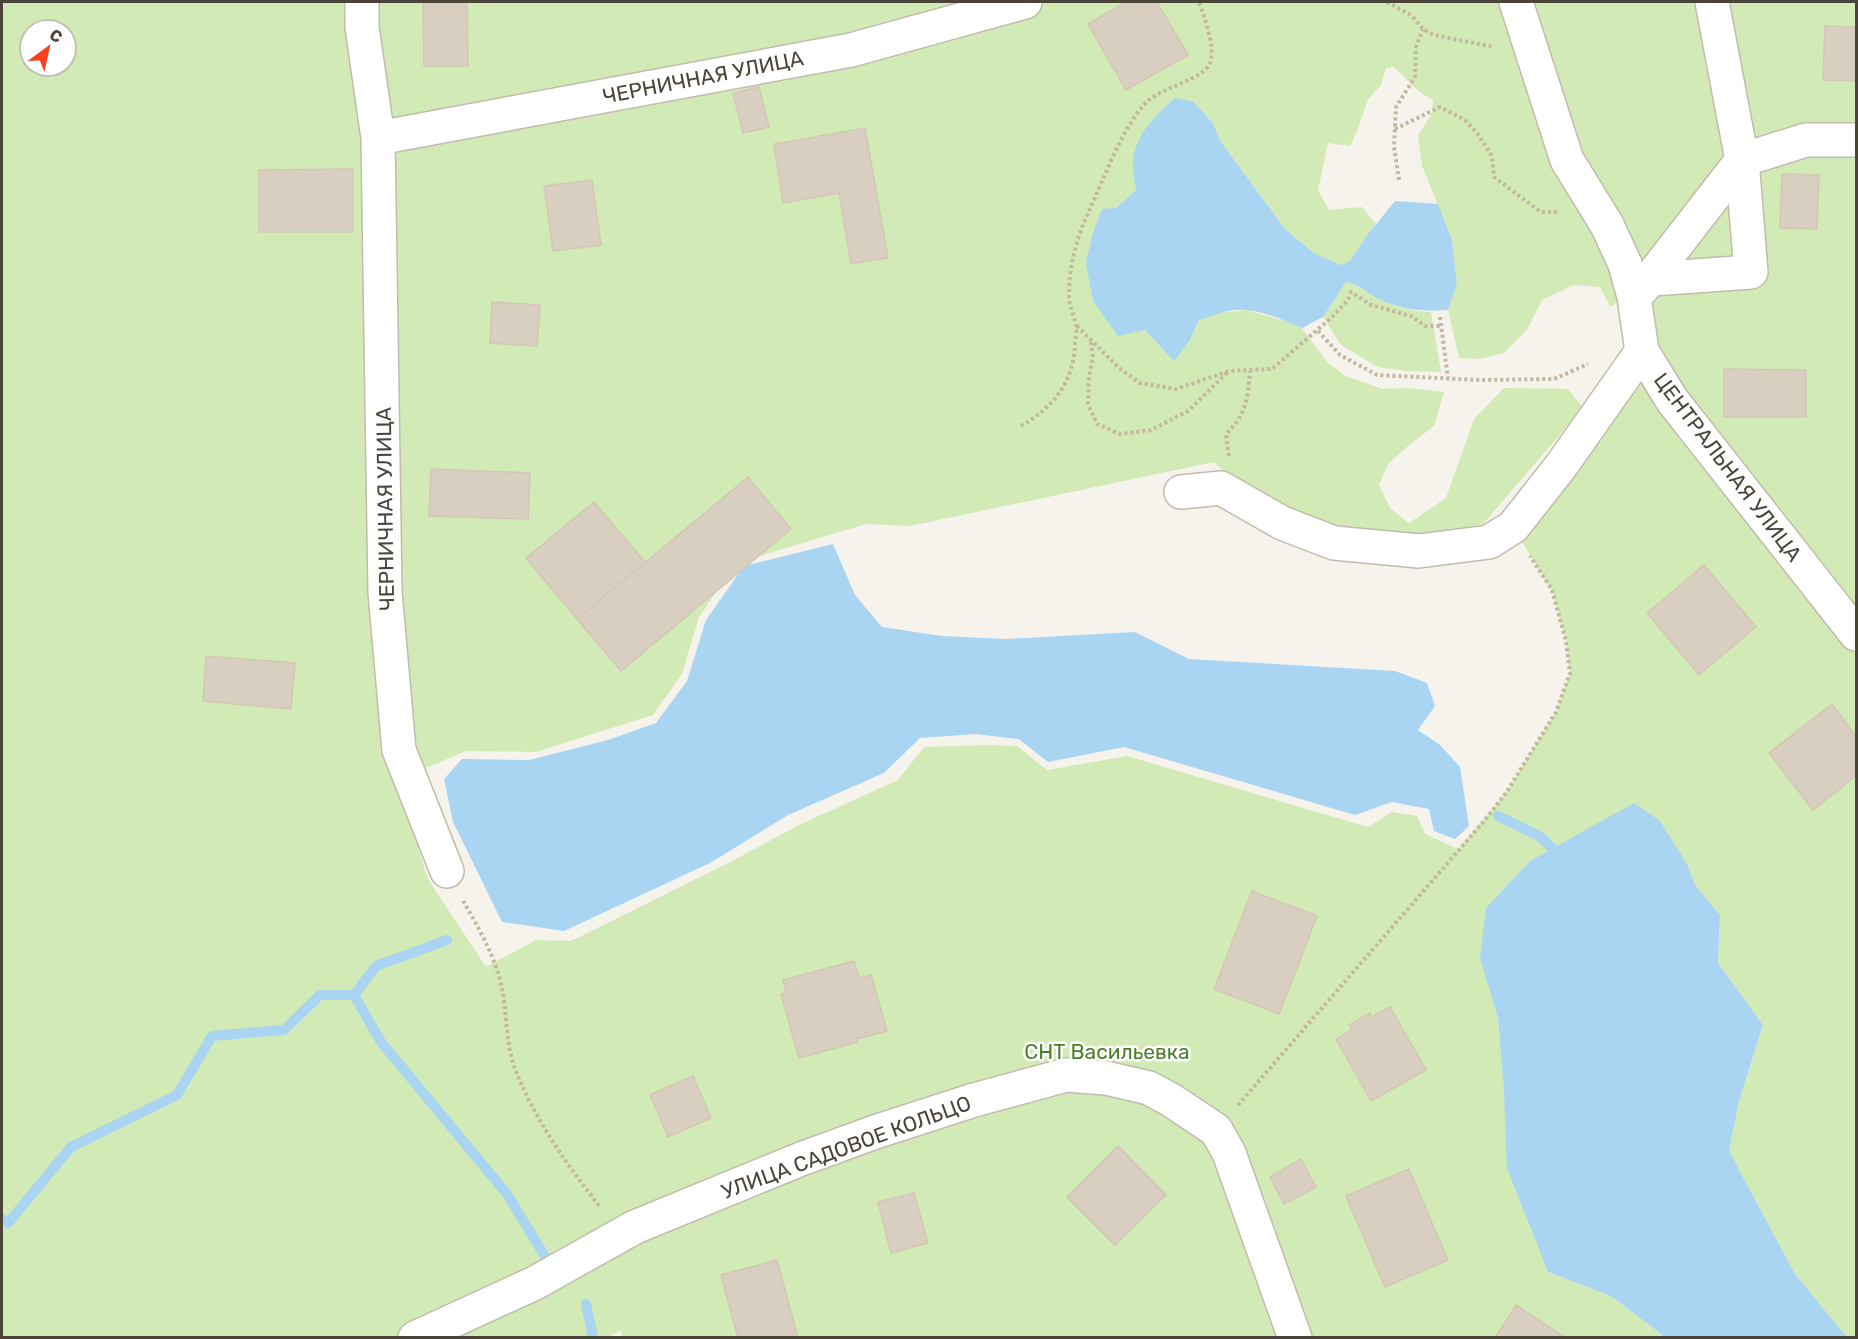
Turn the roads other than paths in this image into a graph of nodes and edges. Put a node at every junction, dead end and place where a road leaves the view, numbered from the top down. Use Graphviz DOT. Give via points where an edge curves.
graph roads {
  1 [pos="362,2"];
  2 [pos="1025,2"];
  3 [pos="1516,2"];
  4 [pos="1712,2"];
  5 [pos="378,138"];
  6 [pos="1857,140"];
  7 [pos="1742,160"];
  8 [pos="1643,288"];
  9 [pos="1642,351"];
  10 [pos="1180,492"];
  11 [pos="1851,620"];
  12 [pos="447,871"];
  13 [pos="415,1338"];
  14 [pos="1294,1338"];
  1 -- 5 [label="street, ЧЕРНИЧНАЯ УЛИЦА"];
  2 -- 5 [label="street, ЧЕРНИЧНАЯ УЛИЦА" via="851,50"];
  3 -- 8 [label="street, ЦЕНТРАЛЬНАЯ УЛИЦА" via="1567,160 1607,225 1625,264"];
  4 -- 7 [label="street"];
  5 -- 12 [label="street, ЧЕРНИЧНАЯ УЛИЦА" via="385,592 399,750"];
  6 -- 7 [label="street" via="1806,140"];
  7 -- 8 [label="street"];
  7 -- 8 [label="street" via="1751,272"];
  8 -- 9 [label="street, ЦЕНТРАЛЬНАЯ УЛИЦА"];
  9 -- 10 [label="street" via="1513,527 1489,542 1419,551 1335,543 1282,524 1221,488"];
  9 -- 11 [label="street, ЦЕНТРАЛЬНАЯ УЛИЦА" via="1672,400"];
  13 -- 14 [label="street, УЛИЦА САДОВОЕ КОЛЬЦО" via="535,1283 646,1222 801,1159 974,1100 1066,1075 1106,1078 1149,1088 1216,1130 1229,1153"];
}
